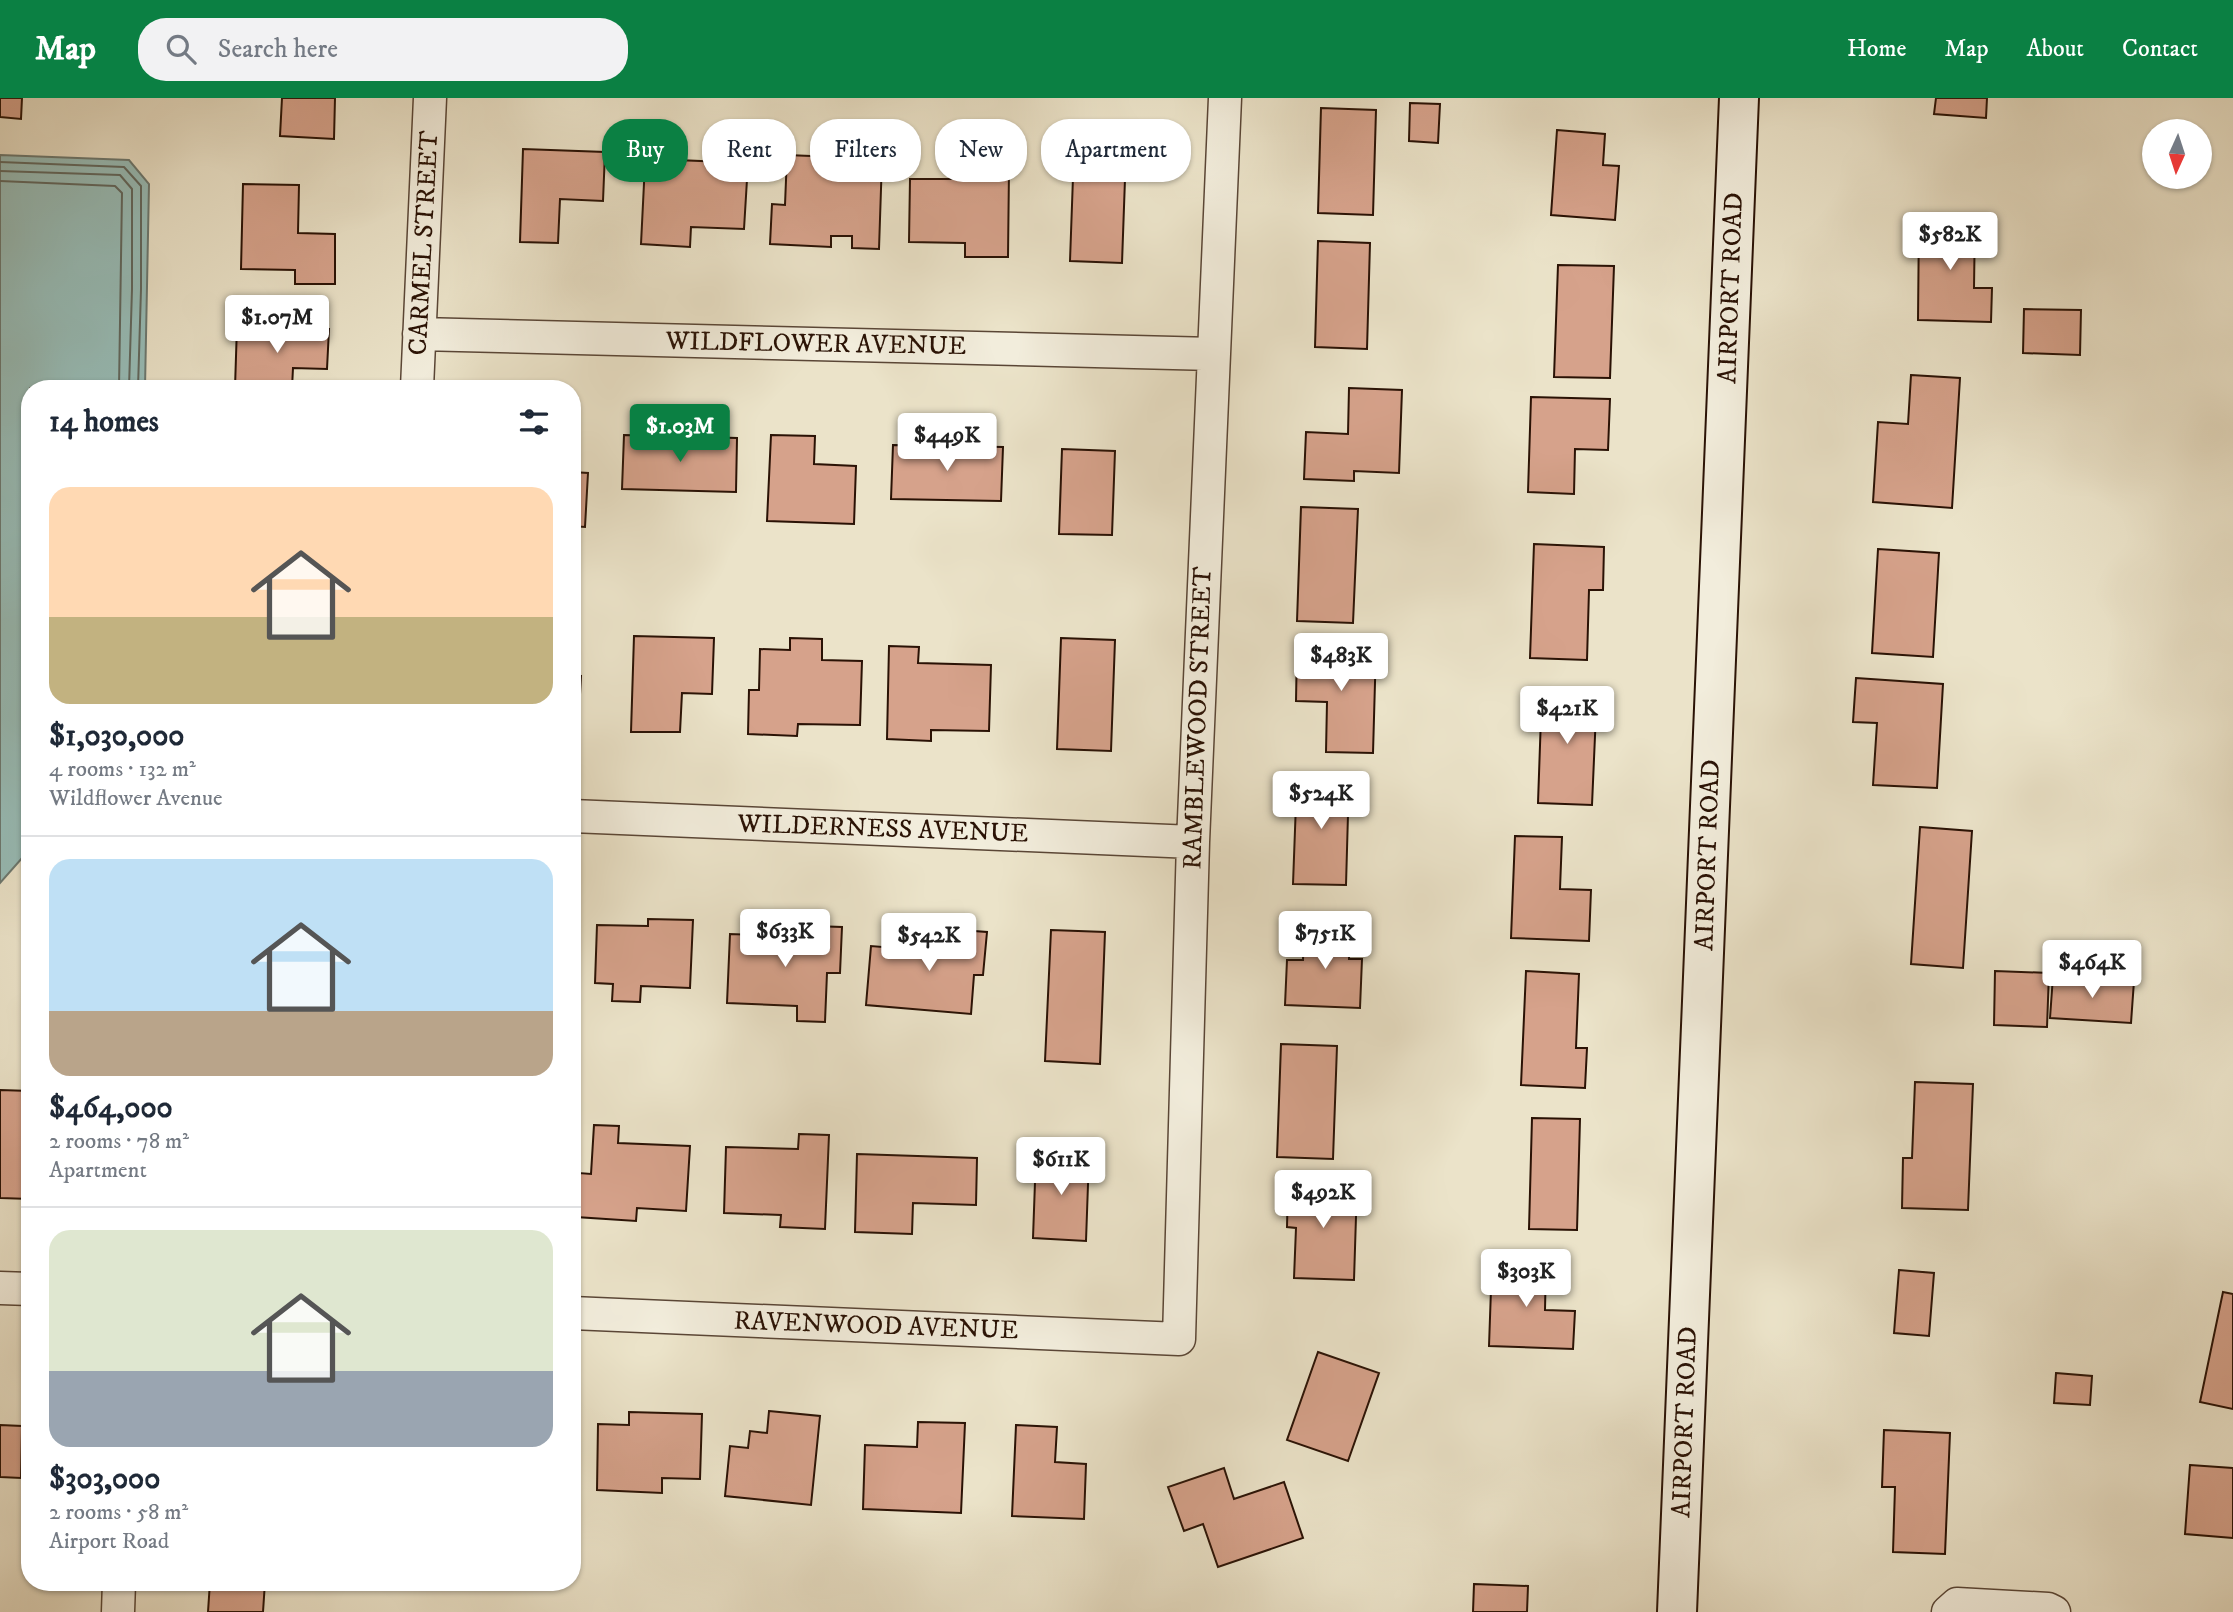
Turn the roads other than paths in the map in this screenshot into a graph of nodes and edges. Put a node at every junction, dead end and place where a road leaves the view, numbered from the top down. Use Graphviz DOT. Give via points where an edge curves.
graph roads {
  1 [pos="430,98"];
  2 [pos="1225,98"];
  3 [pos="1739,98"];
  4 [pos="419,334"];
  5 [pos="1213,354"];
  6 [pos="417,380"];
  7 [pos="581,816"];
  8 [pos="1193,842"];
  9 [pos="0,1288"];
  10 [pos="21,1289"];
  11 [pos="581,1313"];
  12 [pos="1179,1339"];
  13 [pos="119,1591"];
  14 [pos="118,1612"];
  15 [pos="1677,1612"];
  16 [pos="1948,1612"];
  17 [pos="2054,1612"];
  1 -- 4 [label="street, CARMEL STREET"];
  2 -- 5 [label="street, RAMBLEWOOD STREET"];
  3 -- 15 [label="main road, AIRPORT ROAD"];
  4 -- 5 [label="street, WILDFLOWER AVENUE"];
  4 -- 6 [label="street, CARMEL STREET"];
  5 -- 8 [label="street, RAMBLEWOOD STREET"];
  7 -- 8 [label="street, WILDERNESS AVENUE"];
  8 -- 12 [label="street, RAMBLEWOOD STREET"];
  9 -- 10 [label="street"];
  11 -- 12 [label="street, RAVENWOOD AVENUE"];
  13 -- 14 [label="street"];
  16 -- 17 [label="street" via="1957,1604"];
}
